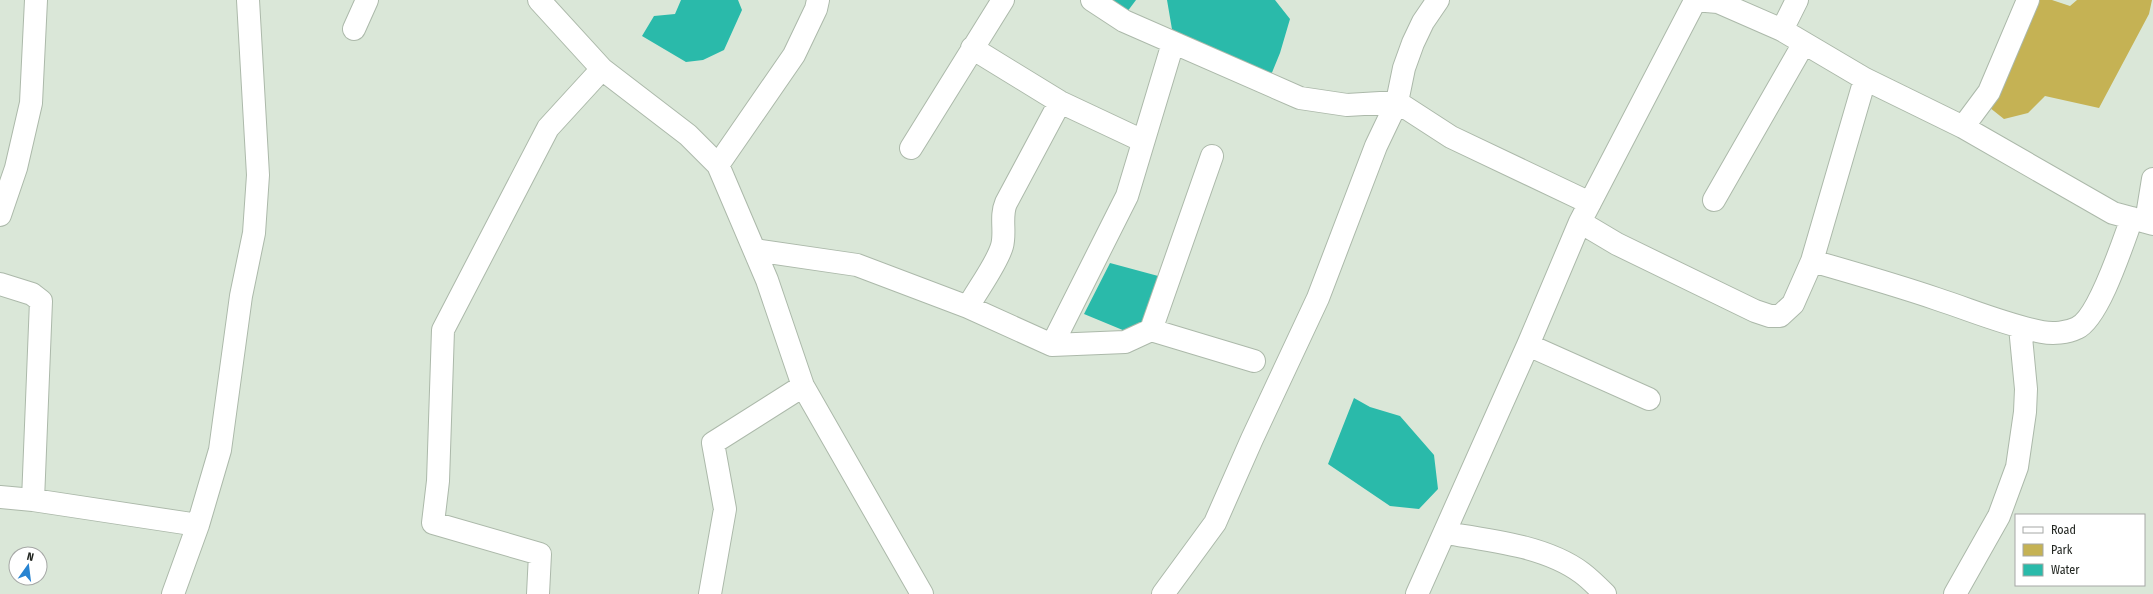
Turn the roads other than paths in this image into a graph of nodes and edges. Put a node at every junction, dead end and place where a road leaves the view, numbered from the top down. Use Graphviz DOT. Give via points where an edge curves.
graph roads {
  1 [pos="36,0"];
  2 [pos="367,0"];
  3 [pos="539,0"];
  4 [pos="818,0"];
  5 [pos="1003,0"];
  6 [pos="1092,0"];
  7 [pos="1438,0"];
  8 [pos="1694,0"];
  9 [pos="1797,0"];
  10 [pos="2028,0"];
  11 [pos="242,2"];
  12 [pos="354,29"];
  13 [pos="1782,30"];
  14 [pos="1804,42"];
  15 [pos="1173,43"];
  16 [pos="972,48"];
  17 [pos="602,69"];
  18 [pos="1865,79"];
  19 [pos="1060,102"];
  20 [pos="1397,102"];
  21 [pos="1963,127"];
  22 [pos="1143,141"];
  23 [pos="911,148"];
  24 [pos="1212,156"];
  25 [pos="718,165"];
  26 [pos="2153,179"];
  27 [pos="1714,200"];
  28 [pos="1590,203"];
  29 [pos="0,215"];
  30 [pos="2144,221"];
  31 [pos="1580,222"];
  32 [pos="755,250"];
  33 [pos="1812,261"];
  34 [pos="0,284"];
  35 [pos="968,307"];
  36 [pos="2020,326"];
  37 [pos="1151,330"];
  38 [pos="1528,344"];
  39 [pos="1052,345"];
  40 [pos="1254,361"];
  41 [pos="803,386"];
  42 [pos="1649,399"];
  43 [pos="0,497"];
  44 [pos="33,500"];
  45 [pos="198,525"];
  46 [pos="1445,532"];
  47 [pos="174,594"];
  48 [pos="538,594"];
  49 [pos="710,594"];
  50 [pos="922,594"];
  51 [pos="1163,594"];
  52 [pos="1417,594"];
  53 [pos="1605,594"];
  54 [pos="1956,594"];
  1 -- 29 [label="street" via="31,103 16,168"];
  2 -- 12 [label="street"];
  3 -- 17 [label="street"];
  4 -- 25 [label="street" via="794,55"];
  5 -- 16 [label="street"];
  6 -- 15 [label="street" via="1124,21"];
  7 -- 20 [label="street" via="1413,43 1404,68"];
  8 -- 13 [label="street" via="1718,2"];
  8 -- 28 [label="street"];
  9 -- 13 [label="street"];
  10 -- 21 [label="street" via="1989,92"];
  11 -- 45 [label="street" via="258,176 254,233 241,296 220,450"];
  13 -- 14 [label="street"];
  14 -- 18 [label="street"];
  14 -- 27 [label="street"];
  15 -- 20 [label="street" via="1300,98 1347,105"];
  15 -- 22 [label="street"];
  16 -- 19 [label="street"];
  16 -- 23 [label="street"];
  17 -- 25 [label="street" via="688,135"];
  17 -- 48 [label="street" via="548,128 444,330 438,481 432,523 540,554"];
  18 -- 21 [label="street"];
  18 -- 33 [label="street"];
  19 -- 22 [label="street"];
  19 -- 35 [label="street" via="1006,203 1003,215 1004,238 1000,251"];
  20 -- 28 [label="street" via="1451,137"];
  20 -- 51 [label="street" via="1376,146 1318,298 1215,523"];
  21 -- 30 [label="street" via="2113,213"];
  22 -- 39 [label="street" via="1127,196"];
  24 -- 37 [label="street"];
  25 -- 32 [label="street"];
  26 -- 30 [label="street"];
  28 -- 31 [label="street"];
  30 -- 36 [label="street" via="2090,317 2078,328 2059,333"];
  31 -- 33 [label="street" via="1617,244 1770,316 1780,316 1793,304"];
  31 -- 38 [label="street"];
  32 -- 35 [label="street" via="857,265"];
  32 -- 41 [label="street"];
  33 -- 36 [label="street"];
  34 -- 44 [label="street" via="32,294 41,301"];
  35 -- 39 [label="street"];
  36 -- 54 [label="street" via="2026,389 2017,467 1999,516"];
  37 -- 39 [label="street" via="1125,342"];
  37 -- 40 [label="street"];
  38 -- 42 [label="street"];
  38 -- 46 [label="street"];
  41 -- 49 [label="street" via="713,443 725,509"];
  41 -- 50 [label="street"];
  43 -- 44 [label="street"];
  44 -- 45 [label="street"];
  45 -- 47 [label="street"];
  46 -- 52 [label="street"];
  46 -- 53 [label="street" via="1535,551 1582,573"];
}
